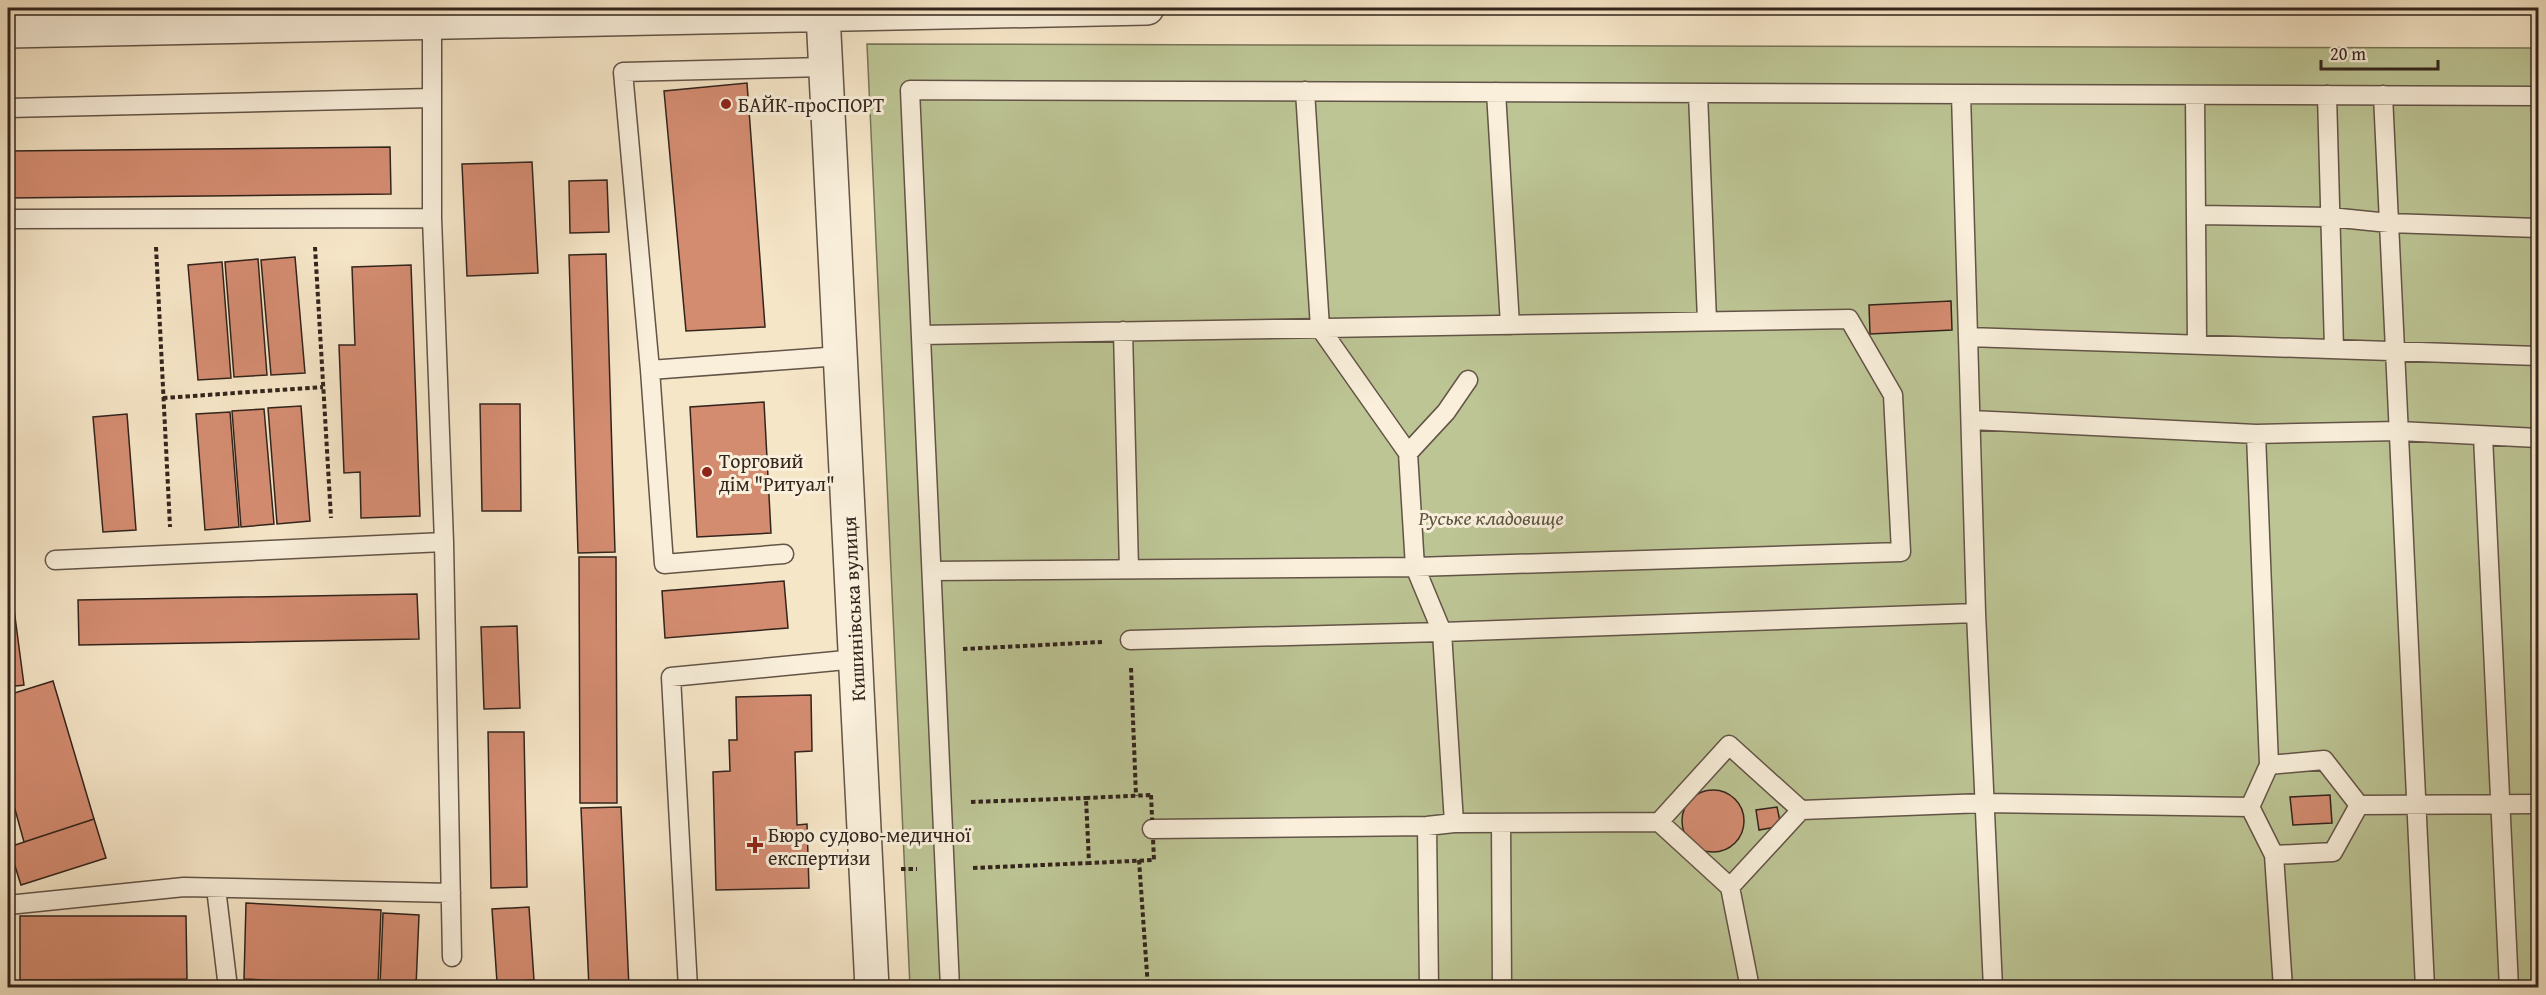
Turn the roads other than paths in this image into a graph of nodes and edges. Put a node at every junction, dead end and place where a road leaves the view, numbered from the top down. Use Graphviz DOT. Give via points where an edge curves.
graph roads {
  1 [pos="1147,8"];
  2 [pos="842,12"];
  3 [pos="640,13"];
  4 [pos="432,22"];
  5 [pos="8,31"];
  6 [pos="825,67"];
  7 [pos="1305,91"];
  8 [pos="1496,92"];
  9 [pos="1698,93"];
  10 [pos="1961,94"];
  11 [pos="2195,95"];
  12 [pos="2327,95"];
  13 [pos="2383,95"];
  14 [pos="2538,96"];
  15 [pos="431,98"];
  16 [pos="8,108"];
  17 [pos="2196,215"];
  18 [pos="2330,217"];
  19 [pos="432,218"];
  20 [pos="8,219"];
  21 [pos="2389,223"];
  22 [pos="2538,228"];
  23 [pos="1707,321"];
  24 [pos="1510,325"];
  25 [pos="1320,328"];
  26 [pos="1124,332"];
  27 [pos="921,335"];
  28 [pos="1968,337"];
  29 [pos="2197,344"];
  30 [pos="2334,349"];
  31 [pos="2395,350"];
  32 [pos="840,356"];
  33 [pos="2538,356"];
  34 [pos="650,370"];
  35 [pos="1468,380"];
  36 [pos="1971,420"];
  37 [pos="2399,431"];
  38 [pos="2256,434"];
  39 [pos="2483,436"];
  40 [pos="2538,438"];
  41 [pos="1408,453"];
  42 [pos="444,542"];
  43 [pos="784,554"];
  44 [pos="55,560"];
  45 [pos="1415,567"];
  46 [pos="1129,569"];
  47 [pos="932,571"];
  48 [pos="1976,613"];
  49 [pos="1442,632"];
  50 [pos="1130,640"];
  51 [pos="855,659"];
  52 [pos="2269,765"];
  53 [pos="1984,803"];
  54 [pos="2416,803"];
  55 [pos="2501,804"];
  56 [pos="2538,804"];
  57 [pos="2359,805"];
  58 [pos="2250,807"];
  59 [pos="1800,810"];
  60 [pos="1500,822"];
  61 [pos="1659,822"];
  62 [pos="1454,823"];
  63 [pos="1427,826"];
  64 [pos="1152,829"];
  65 [pos="2274,855"];
  66 [pos="216,888"];
  67 [pos="1730,888"];
  68 [pos="451,893"];
  69 [pos="8,905"];
  70 [pos="452,957"];
  71 [pos="228,987"];
  72 [pos="688,987"];
  73 [pos="872,987"];
  74 [pos="950,987"];
  75 [pos="1429,987"];
  76 [pos="1502,987"];
  77 [pos="1750,987"];
  78 [pos="1993,987"];
  79 [pos="2283,987"];
  80 [pos="2425,987"];
  81 [pos="2509,987"];
  1 -- 2 [label="street"];
  2 -- 3 [label="street"];
  2 -- 6 [label="street, Кишинівська вулиця"];
  3 -- 4 [label="street"];
  4 -- 5 [label="street"];
  4 -- 15 [label="lane"];
  6 -- 32 [label="street, Кишинівська вулиця"];
  6 -- 34 [label="lane" via="623,72"];
  7 -- 8 [label="lane"];
  7 -- 25 [label="lane"];
  7 -- 27 [label="lane" via="910,90"];
  8 -- 9 [label="lane"];
  8 -- 24 [label="lane"];
  9 -- 10 [label="lane"];
  9 -- 23 [label="lane"];
  10 -- 11 [label="lane"];
  10 -- 28 [label="lane"];
  11 -- 12 [label="lane"];
  11 -- 17 [label="lane"];
  12 -- 13 [label="lane"];
  12 -- 18 [label="lane"];
  13 -- 14 [label="lane"];
  13 -- 21 [label="lane"];
  15 -- 16 [label="lane"];
  15 -- 19 [label="lane"];
  17 -- 18 [label="lane"];
  17 -- 29 [label="lane"];
  18 -- 21 [label="lane"];
  18 -- 30 [label="lane"];
  19 -- 20 [label="lane"];
  19 -- 42 [label="lane"];
  21 -- 22 [label="lane"];
  21 -- 31 [label="lane"];
  23 -- 24 [label="lane"];
  23 -- 45 [label="lane" via="1849,319 1893,395 1901,552"];
  24 -- 25 [label="lane"];
  25 -- 26 [label="lane"];
  25 -- 41 [label="lane"];
  26 -- 27 [label="lane"];
  26 -- 46 [label="lane"];
  27 -- 47 [label="lane"];
  28 -- 29 [label="lane"];
  28 -- 36 [label="lane"];
  29 -- 30 [label="lane"];
  30 -- 31 [label="lane"];
  31 -- 33 [label="lane"];
  31 -- 37 [label="lane"];
  32 -- 34 [label="lane"];
  32 -- 51 [label="street, Кишинівська вулиця"];
  34 -- 43 [label="lane" via="664,564"];
  35 -- 41 [label="lane" via="1446,412"];
  36 -- 38 [label="lane"];
  36 -- 48 [label="lane"];
  37 -- 38 [label="lane"];
  37 -- 39 [label="lane"];
  37 -- 54 [label="lane"];
  38 -- 52 [label="lane"];
  39 -- 40 [label="lane"];
  39 -- 55 [label="lane"];
  41 -- 45 [label="lane"];
  42 -- 44 [label="lane"];
  42 -- 68 [label="lane"];
  45 -- 46 [label="lane"];
  45 -- 49 [label="lane"];
  46 -- 47 [label="lane"];
  47 -- 74 [label="lane"];
  48 -- 49 [label="lane"];
  48 -- 53 [label="lane"];
  49 -- 50 [label="lane"];
  49 -- 62 [label="lane"];
  51 -- 72 [label="lane" via="671,677"];
  51 -- 73 [label="street, Кишинівська вулиця"];
  52 -- 57 [label="lane" via="2324,760"];
  52 -- 58 [label="lane"];
  53 -- 58 [label="lane"];
  53 -- 59 [label="lane"];
  53 -- 78 [label="lane"];
  54 -- 55 [label="lane"];
  54 -- 57 [label="lane"];
  54 -- 80 [label="lane"];
  55 -- 56 [label="lane"];
  55 -- 81 [label="lane"];
  57 -- 65 [label="lane" via="2333,852"];
  58 -- 65 [label="lane"];
  59 -- 61 [label="lane" via="1730,745"];
  59 -- 67 [label="lane"];
  60 -- 61 [label="lane"];
  60 -- 62 [label="lane"];
  60 -- 76 [label="lane"];
  61 -- 67 [label="lane"];
  62 -- 63 [label="lane"];
  63 -- 64 [label="lane"];
  63 -- 75 [label="lane"];
  65 -- 79 [label="lane"];
  66 -- 68 [label="lane"];
  66 -- 69 [label="lane" via="184,887"];
  66 -- 71 [label="lane"];
  67 -- 77 [label="lane"];
  68 -- 70 [label="lane"];
}
